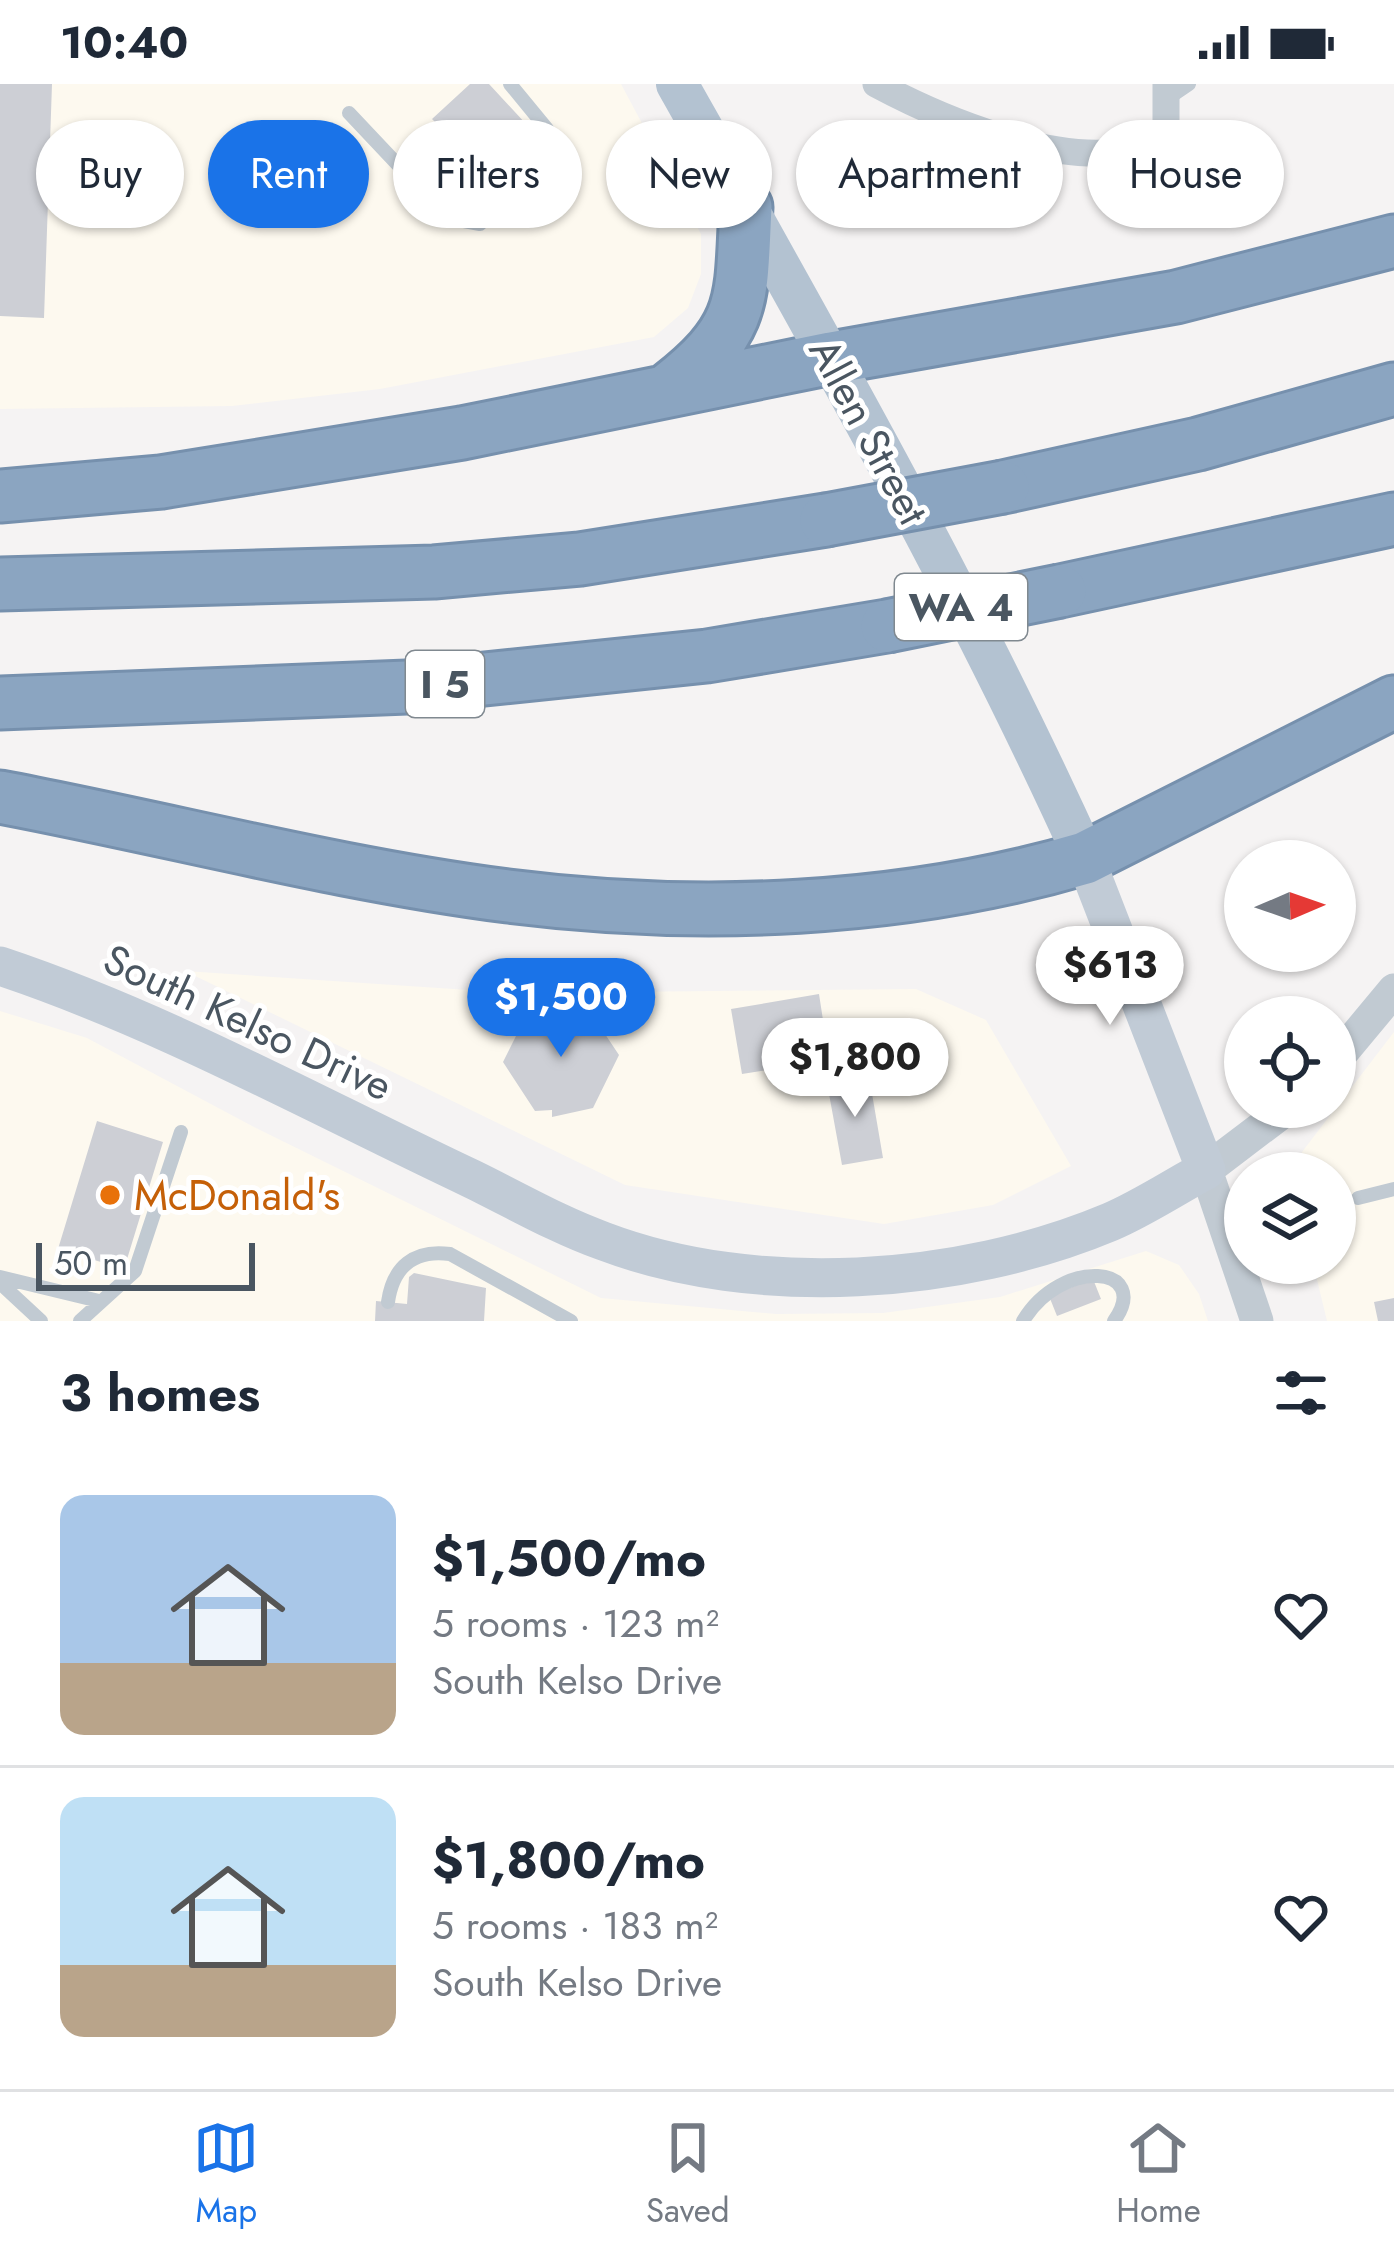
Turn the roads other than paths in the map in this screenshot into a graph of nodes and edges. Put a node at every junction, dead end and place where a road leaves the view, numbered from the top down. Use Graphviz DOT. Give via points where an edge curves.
graph roads {
  1 [pos="510,84"];
  2 [pos="677,84"];
  3 [pos="876,84"];
  4 [pos="1174,89"];
  5 [pos="349,113"];
  6 [pos="697,120"];
  7 [pos="744,228"];
  8 [pos="758,228"];
  9 [pos="1394,241"];
  10 [pos="831,358"];
  11 [pos="1394,389"];
  12 [pos="665,392"];
  13 [pos="0,496"];
  14 [pos="1394,519"];
  15 [pos="0,584"];
  16 [pos="1394,702"];
  17 [pos="0,703"];
  18 [pos="0,797"];
  19 [pos="1085,858"];
  20 [pos="0,966"];
  21 [pos="1394,990"];
  22 [pos="1356,1036"];
  23 [pos="1261,1128"];
  24 [pos="181,1132"];
  25 [pos="1206,1170"];
  26 [pos="1394,1189"];
  27 [pos="1358,1198"];
  28 [pos="0,1280"];
  29 [pos="99,1301"];
  30 [pos="388,1302"];
  31 [pos="41,1321"];
  32 [pos="80,1321"];
  33 [pos="572,1321"];
  34 [pos="1023,1321"];
  35 [pos="1114,1321"];
  36 [pos="1257,1321"];
  1 -- 5 [label="lane" via="547,129 549,148 480,224 448,218"];
  2 -- 6 [label="main road, Allen Street / WA 4"];
  3 -- 4 [label="street" via="982,130 1110,155 1156,142"];
  7 -- 12 [label="highway" via="734,321 715,351"];
  8 -- 10 [label="main road, Allen Street / WA 4"];
  9 -- 10 [label="highway" via="1153,302"];
  10 -- 12 [label="highway"];
  10 -- 19 [label="main road, Allen Street / WA 4"];
  11 -- 15 [label="highway, bridge" via="1003,487 580,559 434,572"];
  12 -- 13 [label="highway" via="266,467"];
  14 -- 17 [label="highway, I 5, bridge" via="707,656 429,686"];
  16 -- 19 [label="highway"];
  18 -- 19 [label="highway" via="424,883 573,903 846,900 1035,873"];
  19 -- 25 [label="main road, Allen Street"];
  20 -- 25 [label="main road, South Kelso Drive" via="142,1024 604,1242 745,1273 839,1278 997,1257 1112,1221"];
  21 -- 22 [label="street"];
  23 -- 25 [label="street"];
  24 -- 29 [label="lane" via="135,1271"];
  25 -- 36 [label="street, Allen Street"];
  26 -- 27 [label="lane"];
  28 -- 29 [label="lane"];
  28 -- 31 [label="lane"];
  29 -- 32 [label="lane"];
  30 -- 33 [label="lane" via="404,1263 434,1251"];
  34 -- 35 [label="lane" via="1046,1289 1090,1273 1108,1276 1120,1290"];
}
